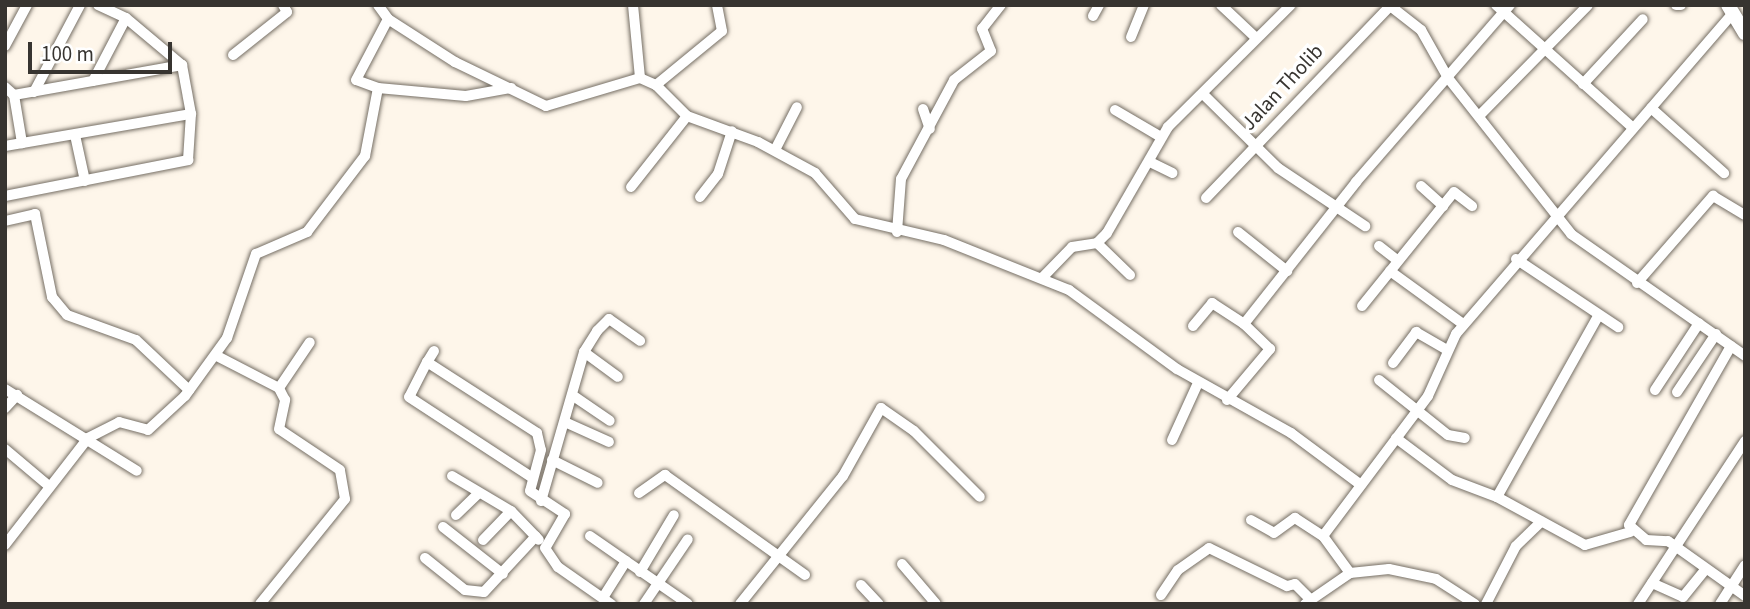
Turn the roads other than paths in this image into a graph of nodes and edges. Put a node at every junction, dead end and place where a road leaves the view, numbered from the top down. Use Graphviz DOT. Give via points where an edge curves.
graph roads {
  1 [pos="27,5"];
  2 [pos="80,5"];
  3 [pos="98,5"];
  4 [pos="283,5"];
  5 [pos="378,5"];
  6 [pos="634,5"];
  7 [pos="717,5"];
  8 [pos="1001,5"];
  9 [pos="1144,5"];
  10 [pos="1221,5"];
  11 [pos="1291,5"];
  12 [pos="1588,5"];
  13 [pos="1389,6"];
  14 [pos="1503,8"];
  15 [pos="1731,9"];
  16 [pos="126,18"];
  17 [pos="388,19"];
  18 [pos="1643,19"];
  19 [pos="1745,33"];
  20 [pos="1131,37"];
  21 [pos="1255,37"];
  22 [pos="5,46"];
  23 [pos="1542,49"];
  24 [pos="233,55"];
  25 [pos="182,65"];
  26 [pos="640,78"];
  27 [pos="1448,78"];
  28 [pos="93,81"];
  29 [pos="1583,84"];
  30 [pos="656,85"];
  31 [pos="5,87"];
  32 [pos="378,88"];
  33 [pos="511,88"];
  34 [pos="34,92"];
  35 [pos="1204,95"];
  36 [pos="11,103"];
  37 [pos="797,107"];
  38 [pos="1651,108"];
  39 [pos="923,109"];
  40 [pos="1115,110"];
  41 [pos="191,114"];
  42 [pos="1480,115"];
  43 [pos="687,116"];
  44 [pos="1632,127"];
  45 [pos="930,129"];
  46 [pos="732,131"];
  47 [pos="75,135"];
  48 [pos="1161,137"];
  49 [pos="22,143"];
  50 [pos="1253,145"];
  51 [pos="5,146"];
  52 [pos="775,150"];
  53 [pos="1150,162"];
  54 [pos="1173,173"];
  55 [pos="1724,173"];
  56 [pos="85,181"];
  57 [pos="1421,186"];
  58 [pos="631,187"];
  59 [pos="5,196"];
  60 [pos="700,197"];
  61 [pos="1206,198"];
  62 [pos="1336,206"];
  63 [pos="1443,206"];
  64 [pos="1472,206"];
  65 [pos="1745,215"];
  66 [pos="1555,218"];
  67 [pos="5,221"];
  68 [pos="1365,226"];
  69 [pos="897,232"];
  70 [pos="1238,232"];
  71 [pos="1097,243"];
  72 [pos="1379,246"];
  73 [pos="1516,259"];
  74 [pos="1397,260"];
  75 [pos="1287,271"];
  76 [pos="1390,271"];
  77 [pos="1130,275"];
  78 [pos="1042,278"];
  79 [pos="1637,284"];
  80 [pos="1362,306"];
  81 [pos="1598,316"];
  82 [pos="1699,323"];
  83 [pos="1244,324"];
  84 [pos="1463,324"];
  85 [pos="1193,326"];
  86 [pos="1618,327"];
  87 [pos="1716,334"];
  88 [pos="640,341"];
  89 [pos="310,342"];
  90 [pos="1731,346"];
  91 [pos="1447,350"];
  92 [pos="434,351"];
  93 [pos="584,352"];
  94 [pos="217,356"];
  95 [pos="1745,356"];
  96 [pos="427,362"];
  97 [pos="1393,363"];
  98 [pos="618,377"];
  99 [pos="1380,380"];
  100 [pos="1198,383"];
  101 [pos="279,388"];
  102 [pos="5,389"];
  103 [pos="189,390"];
  104 [pos="1655,390"];
  105 [pos="1677,392"];
  106 [pos="17,395"];
  107 [pos="575,397"];
  108 [pos="1227,400"];
  109 [pos="5,408"];
  110 [pos="1417,409"];
  111 [pos="610,421"];
  112 [pos="566,423"];
  113 [pos="88,438"];
  114 [pos="1395,438"];
  115 [pos="1465,438"];
  116 [pos="1172,440"];
  117 [pos="1745,440"];
  118 [pos="608,442"];
  119 [pos="5,449"];
  120 [pos="552,460"];
  121 [pos="137,471"];
  122 [pos="452,476"];
  123 [pos="533,478"];
  124 [pos="598,483"];
  125 [pos="1361,485"];
  126 [pos="49,486"];
  127 [pos="639,493"];
  128 [pos="478,494"];
  129 [pos="1497,496"];
  130 [pos="980,497"];
  131 [pos="541,500"];
  132 [pos="511,511"];
  133 [pos="456,515"];
  134 [pos="674,515"];
  135 [pos="1251,520"];
  136 [pos="1541,522"];
  137 [pos="443,527"];
  138 [pos="1630,532"];
  139 [pos="536,536"];
  140 [pos="590,536"];
  141 [pos="1323,536"];
  142 [pos="688,539"];
  143 [pos="483,540"];
  144 [pos="5,545"];
  145 [pos="545,548"];
  146 [pos="1675,548"];
  147 [pos="425,558"];
  148 [pos="779,558"];
  149 [pos="626,561"];
  150 [pos="902,564"];
  151 [pos="1745,565"];
  152 [pos="1706,569"];
  153 [pos="640,572"];
  154 [pos="1350,573"];
  155 [pos="503,574"];
  156 [pos="804,575"];
  157 [pos="657,582"];
  158 [pos="1652,583"];
  159 [pos="861,585"];
  160 [pos="1730,587"];
  161 [pos="1161,595"];
  162 [pos="1745,596"];
  163 [pos="607,600"];
  164 [pos="1307,601"];
  165 [pos="260,604"];
  166 [pos="644,604"];
  167 [pos="688,604"];
  168 [pos="740,604"];
  169 [pos="879,604"];
  170 [pos="936,604"];
  171 [pos="1475,604"];
  172 [pos="1486,604"];
  173 [pos="1638,604"];
  174 [pos="1720,604"];
  1 -- 22 [label="street"];
  2 -- 34 [label="street"];
  3 -- 16 [label="street"];
  4 -- 24 [label="street" via="287,12"];
  5 -- 17 [label="street"];
  6 -- 26 [label="street"];
  7 -- 30 [label="street" via="722,31"];
  8 -- 45 [label="street" via="982,29 991,51 957,76"];
  9 -- 20 [label="street"];
  10 -- 21 [label="street"];
  11 -- 21 [label="street"];
  12 -- 23 [label="street"];
  13 -- 27 [label="street" via="1421,30"];
  13 -- 50 [label="street, Jalan Tholib"];
  14 -- 23 [label="street"];
  14 -- 27 [label="street"];
  15 -- 19 [label="street"];
  15 -- 38 [label="street"];
  16 -- 25 [label="street"];
  16 -- 28 [label="street"];
  17 -- 32 [label="street" via="356,80"];
  17 -- 33 [label="street"];
  18 -- 29 [label="street"];
  21 -- 35 [label="street"];
  23 -- 29 [label="street"];
  23 -- 42 [label="street"];
  25 -- 28 [label="street"];
  25 -- 41 [label="street"];
  26 -- 30 [label="street"];
  26 -- 33 [label="street" via="551,106"];
  27 -- 42 [label="street"];
  27 -- 62 [label="street"];
  28 -- 34 [label="street"];
  29 -- 44 [label="street"];
  30 -- 43 [label="street"];
  31 -- 36 [label="street"];
  32 -- 33 [label="street" via="466,96"];
  32 -- 94 [label="street" via="365,156 307,232 256,254"];
  34 -- 36 [label="street"];
  35 -- 48 [label="street"];
  35 -- 50 [label="street"];
  36 -- 49 [label="street"];
  37 -- 52 [label="street"];
  38 -- 44 [label="street"];
  38 -- 55 [label="street"];
  39 -- 45 [label="street"];
  40 -- 48 [label="street"];
  41 -- 47 [label="street"];
  41 -- 56 [label="street" via="184,163"];
  42 -- 66 [label="street"];
  43 -- 46 [label="street"];
  43 -- 58 [label="street"];
  44 -- 66 [label="street"];
  45 -- 69 [label="street" via="901,179"];
  46 -- 52 [label="street"];
  46 -- 60 [label="street" via="718,174"];
  47 -- 49 [label="street"];
  47 -- 56 [label="street"];
  48 -- 53 [label="street"];
  49 -- 51 [label="street"];
  50 -- 61 [label="street, Jalan Tholib"];
  50 -- 62 [label="street"];
  52 -- 69 [label="street" via="826,181 855,219"];
  53 -- 54 [label="street"];
  53 -- 71 [label="street" via="1124,212"];
  56 -- 59 [label="street"];
  57 -- 63 [label="street"];
  62 -- 68 [label="street"];
  62 -- 75 [label="street"];
  63 -- 64 [label="street" via="1454,192"];
  63 -- 74 [label="street"];
  65 -- 79 [label="street" via="1713,196"];
  66 -- 73 [label="street"];
  66 -- 79 [label="street"];
  67 -- 103 [label="street" via="35,214 52,297 67,316 136,340"];
  69 -- 78 [label="street" via="944,240"];
  70 -- 75 [label="street"];
  71 -- 77 [label="street"];
  71 -- 78 [label="street" via="1072,247"];
  72 -- 74 [label="street"];
  73 -- 81 [label="street"];
  73 -- 84 [label="street"];
  74 -- 76 [label="street"];
  75 -- 83 [label="street"];
  76 -- 80 [label="street"];
  76 -- 84 [label="street"];
  78 -- 100 [label="street" via="1083,299"];
  79 -- 82 [label="street"];
  81 -- 86 [label="street"];
  81 -- 129 [label="street"];
  82 -- 87 [label="street"];
  82 -- 104 [label="street"];
  83 -- 85 [label="street" via="1213,303"];
  83 -- 108 [label="street" via="1270,349"];
  84 -- 91 [label="street"];
  87 -- 90 [label="street"];
  87 -- 105 [label="street"];
  88 -- 93 [label="street" via="606,319"];
  89 -- 101 [label="street"];
  90 -- 95 [label="street"];
  90 -- 138 [label="street" via="1630,514"];
  91 -- 97 [label="street" via="1416,332"];
  91 -- 110 [label="street"];
  92 -- 96 [label="street"];
  93 -- 98 [label="street"];
  93 -- 107 [label="street"];
  94 -- 101 [label="street"];
  94 -- 103 [label="street"];
  96 -- 123 [label="street" via="537,433 541,450"];
  96 -- 123 [label="street" via="409,397"];
  99 -- 110 [label="street"];
  100 -- 108 [label="street"];
  100 -- 116 [label="street"];
  101 -- 165 [label="street" via="281,435 340,470 347,485 345,499"];
  102 -- 106 [label="street"];
  103 -- 113 [label="street" via="152,429 119,422"];
  106 -- 109 [label="street"];
  106 -- 113 [label="street"];
  107 -- 111 [label="street"];
  107 -- 112 [label="street"];
  108 -- 125 [label="street" via="1290,433"];
  110 -- 114 [label="street"];
  110 -- 115 [label="street" via="1448,435"];
  112 -- 118 [label="street"];
  112 -- 120 [label="street"];
  113 -- 121 [label="street"];
  113 -- 126 [label="street"];
  114 -- 125 [label="street"];
  114 -- 129 [label="street" via="1452,480"];
  117 -- 146 [label="street"];
  119 -- 126 [label="street"];
  120 -- 124 [label="street"];
  120 -- 131 [label="street"];
  122 -- 128 [label="street"];
  123 -- 131 [label="street" via="530,491"];
  125 -- 141 [label="street"];
  126 -- 144 [label="street"];
  127 -- 148 [label="street" via="665,475"];
  128 -- 132 [label="street"];
  128 -- 133 [label="street"];
  129 -- 136 [label="street"];
  130 -- 148 [label="street" via="914,431 881,408 843,476"];
  131 -- 145 [label="street" via="565,514"];
  132 -- 139 [label="street"];
  132 -- 143 [label="street"];
  134 -- 153 [label="street"];
  135 -- 141 [label="street" via="1274,533 1295,518"];
  136 -- 138 [label="street" via="1585,545"];
  136 -- 172 [label="street" via="1516,546"];
  137 -- 155 [label="street"];
  138 -- 146 [label="street"];
  139 -- 145 [label="street"];
  139 -- 155 [label="street"];
  140 -- 149 [label="street"];
  141 -- 154 [label="street"];
  142 -- 157 [label="street"];
  145 -- 163 [label="street" via="558,567"];
  146 -- 152 [label="street"];
  146 -- 158 [label="street"];
  147 -- 155 [label="street" via="466,590 484,592"];
  148 -- 156 [label="street"];
  148 -- 168 [label="street"];
  149 -- 153 [label="street"];
  149 -- 163 [label="street"];
  150 -- 170 [label="street"];
  151 -- 160 [label="street"];
  152 -- 158 [label="street" via="1683,597"];
  152 -- 160 [label="street"];
  153 -- 157 [label="street"];
  154 -- 164 [label="street"];
  154 -- 171 [label="street" via="1424,574"];
  157 -- 166 [label="street"];
  157 -- 167 [label="street"];
  158 -- 173 [label="street"];
  159 -- 169 [label="street"];
  160 -- 162 [label="street"];
  160 -- 174 [label="street"];
  161 -- 164 [label="street" via="1178,570 1209,548 1287,586 1296,584"];
}
